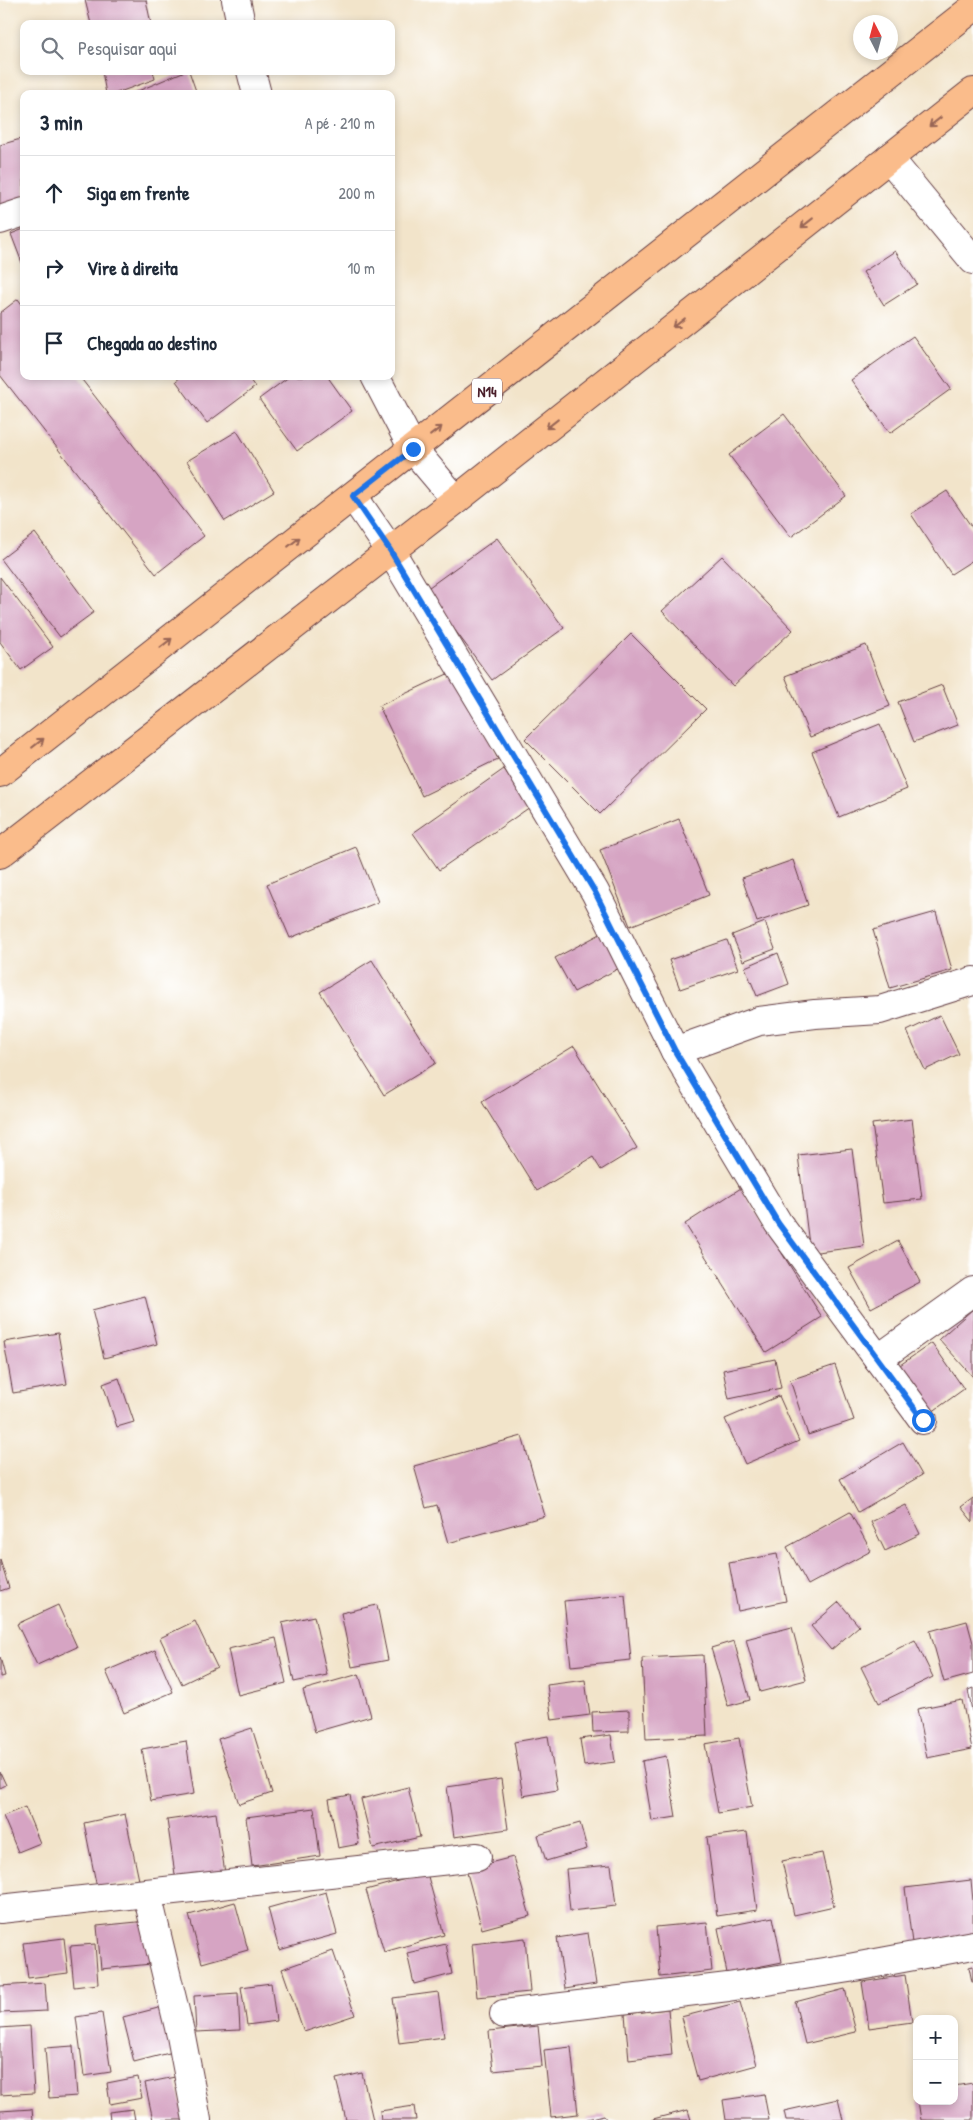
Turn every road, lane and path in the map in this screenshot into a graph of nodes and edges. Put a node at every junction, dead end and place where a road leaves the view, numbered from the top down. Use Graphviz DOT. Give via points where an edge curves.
graph roads {
  1 [pos="236,0"];
  2 [pos="973,8"];
  3 [pos="240,20"];
  4 [pos="252,75"];
  5 [pos="256,90"];
  6 [pos="973,92"];
  7 [pos="889,158"];
  8 [pos="20,213"];
  9 [pos="0,220"];
  10 [pos="973,260"];
  11 [pos="377,380"];
  12 [pos="413,449"];
  13 [pos="353,496"];
  14 [pos="456,500"];
  15 [pos="390,550"];
  16 [pos="0,773"];
  17 [pos="0,854"];
  18 [pos="973,981"];
  19 [pos="675,1051"];
  20 [pos="973,1291"];
  21 [pos="878,1359"];
  22 [pos="923,1420"];
  23 [pos="477,1857"];
  24 [pos="148,1894"];
  25 [pos="0,1908"];
  26 [pos="973,1945"];
  27 [pos="504,2014"];
  28 [pos="197,2120"];
  1 -- 3 [label="street"];
  12 -- 2 [label="main road, N14, one-way"];
  4 -- 5 [label="street"];
  6 -- 7 [label="main road, one-way"];
  7 -- 10 [label="street"];
  7 -- 14 [label="main road, one-way"];
  8 -- 9 [label="street"];
  11 -- 12 [label="street"];
  12 -- 13 [label="main road, N14"];
  12 -- 14 [label="street"];
  13 -- 15 [label="street"];
  16 -- 13 [label="main road, N14, one-way"];
  14 -- 15 [label="main road"];
  15 -- 17 [label="main road"];
  15 -- 19 [label="street" via="595,892"];
  18 -- 19 [label="street" via="880,1010 759,1021"];
  19 -- 21 [label="street" via="778,1223"];
  20 -- 21 [label="street"];
  21 -- 22 [label="street"];
  23 -- 24 [label="street"];
  24 -- 25 [label="street"];
  24 -- 28 [label="street"];
  26 -- 27 [label="street" via="728,1987"];
}
